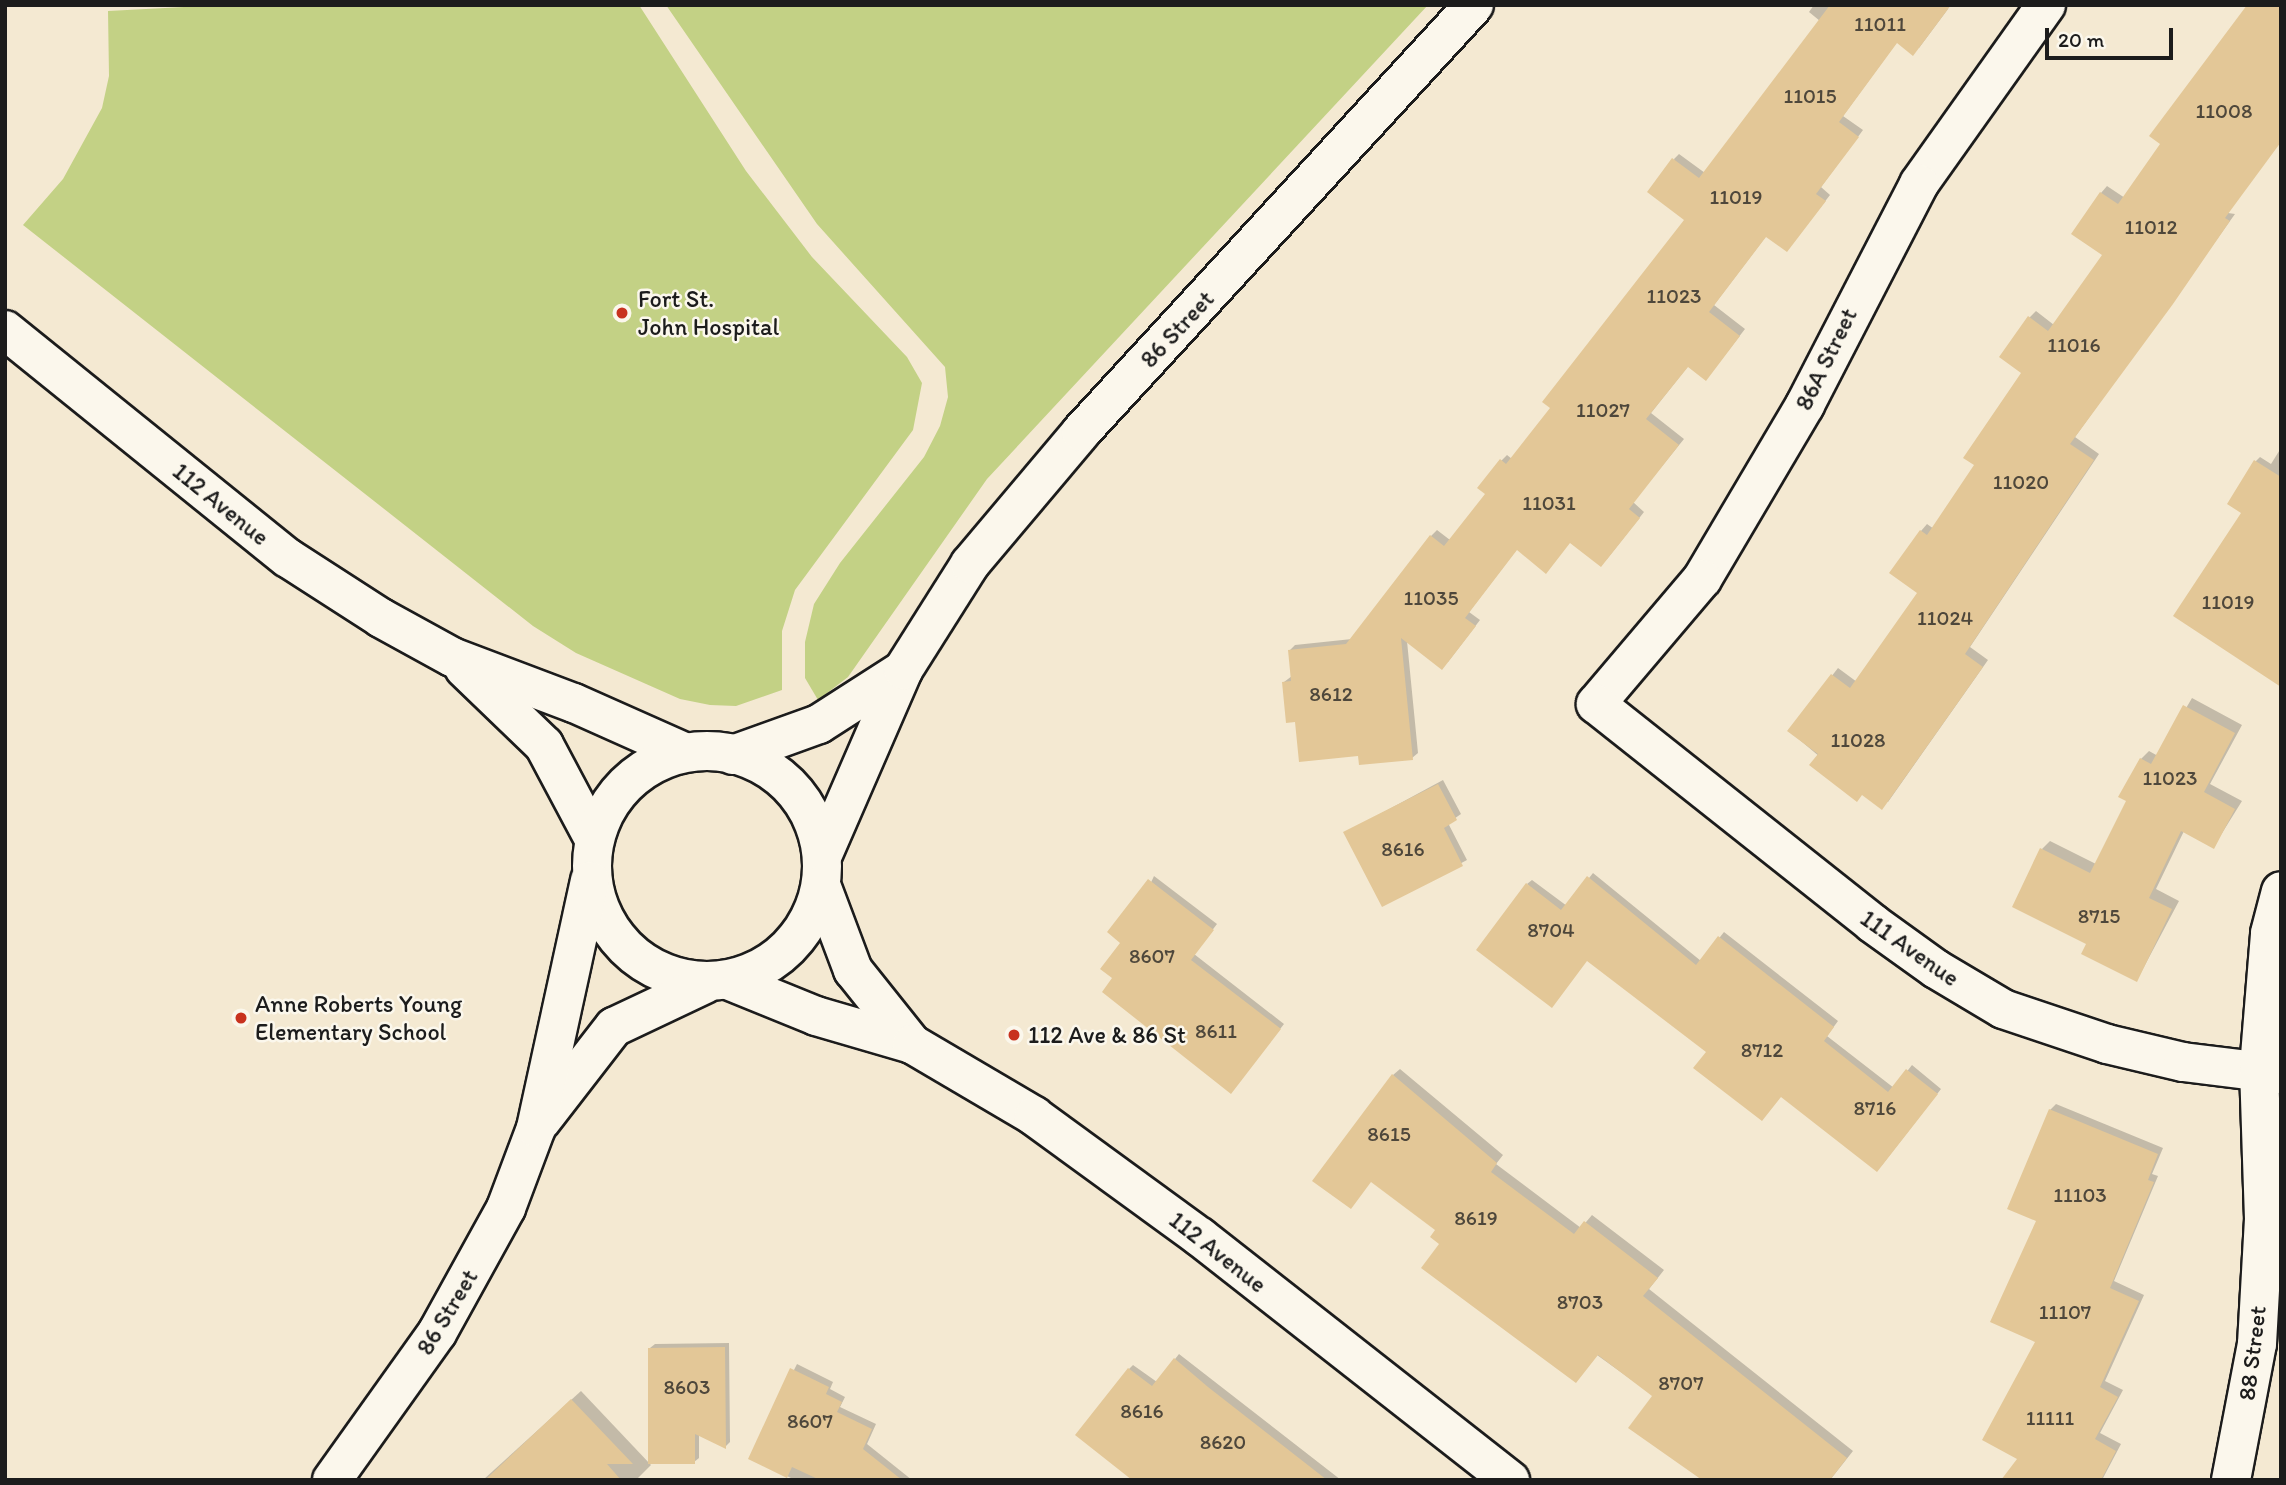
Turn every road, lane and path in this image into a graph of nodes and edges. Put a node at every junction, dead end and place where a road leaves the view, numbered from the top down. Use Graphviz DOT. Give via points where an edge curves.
graph roads {
  1 [pos="1474,5"];
  2 [pos="2046,5"];
  3 [pos="5,330"];
  4 [pos="452,657"];
  5 [pos="903,670"];
  6 [pos="1597,704"];
  7 [pos="684,752"];
  8 [pos="733,755"];
  9 [pos="593,837"];
  10 [pos="823,869"];
  11 [pos="590,881"];
  12 [pos="2281,891"];
  13 [pos="718,982"];
  14 [pos="912,1044"];
  15 [pos="2270,1071"];
  16 [pos="536,1128"];
  17 [pos="332,1480"];
  18 [pos="1510,1480"];
  19 [pos="2231,1480"];
  1 -- 5 [label="street, 86 Street" via="1020,501 970,564"];
  2 -- 6 [label="street, 86A Street" via="1919,184 1805,405 1702,579"];
  3 -- 4 [label="street, 112 Avenue" via="288,558"];
  4 -- 7 [label="street, 112 Avenue" via="574,703"];
  4 -- 9 [label="street, 112 Avenue" via="544,745"];
  5 -- 8 [label="street, 86 Street" via="819,724"];
  5 -- 10 [label="street, 86 Street"];
  6 -- 15 [label="street, 111 Avenue" via="1872,923 2003,1009 2107,1044 2183,1062"];
  7 -- 8 [label="street"];
  7 -- 9 [label="street" via="650,767 625,787"];
  8 -- 10 [label="street" via="769,770 796,792 816,819"];
  9 -- 11 [label="street"];
  10 -- 13 [label="street" via="806,921 788,947 763,967"];
  10 -- 14 [label="street, 112 Avenue" via="853,970"];
  11 -- 13 [label="street" via="606,923 632,952 665,973"];
  11 -- 16 [label="street, 86 Street"];
  12 -- 15 [label="street, 88 Street" via="2270,933"];
  13 -- 14 [label="street, 112 Avenue"];
  13 -- 16 [label="street, 86 Street" via="614,1027"];
  14 -- 18 [label="street, 112 Avenue" via="1034,1116 1117,1175"];
  15 -- 19 [label="street, 88 Street" via="2257,1344"];
  16 -- 17 [label="street, 86 Street" via="506,1208 461,1292"];
}
